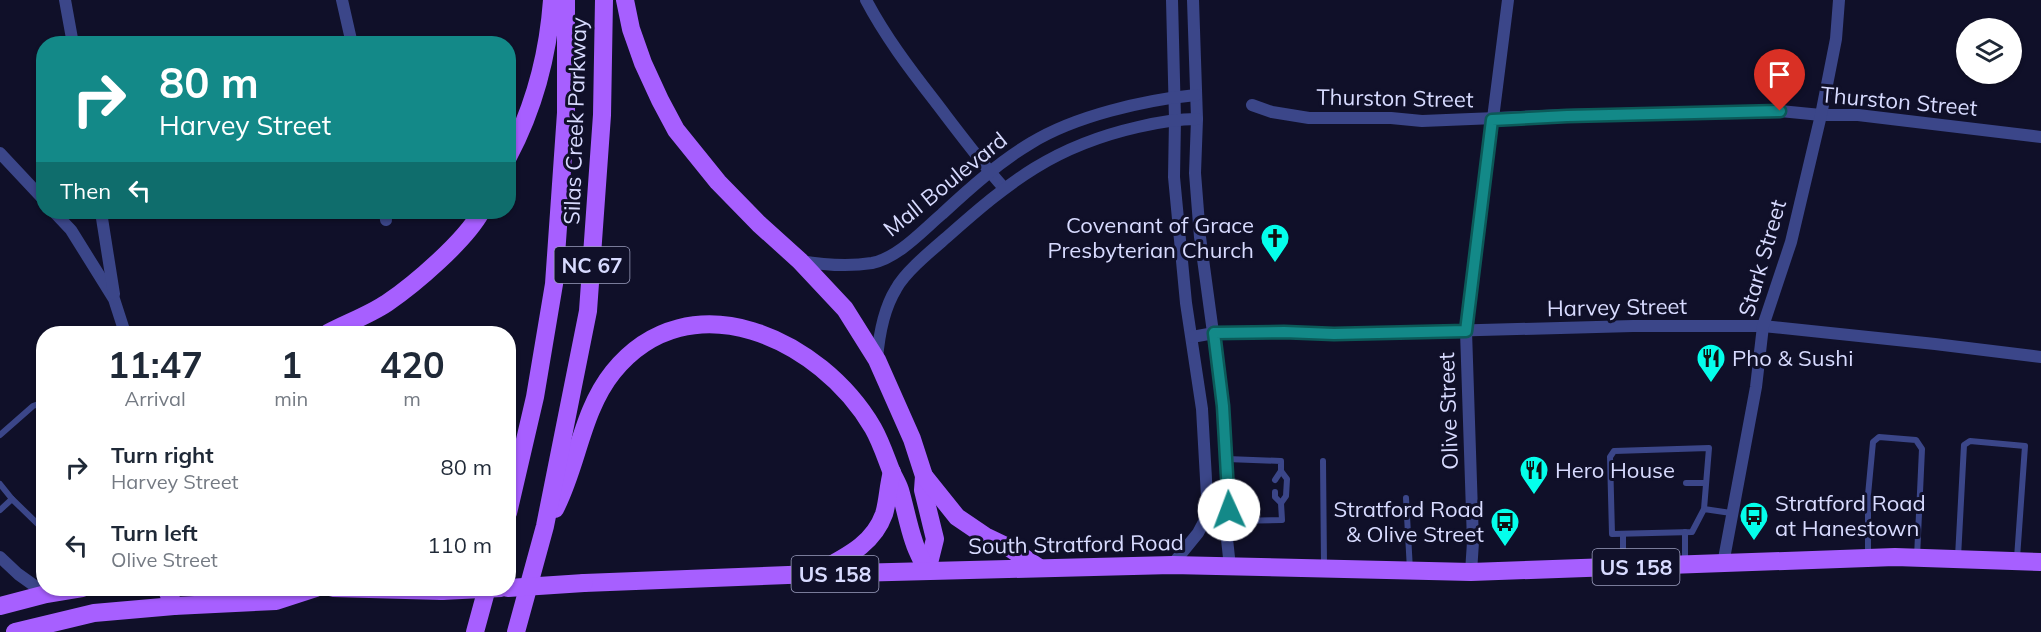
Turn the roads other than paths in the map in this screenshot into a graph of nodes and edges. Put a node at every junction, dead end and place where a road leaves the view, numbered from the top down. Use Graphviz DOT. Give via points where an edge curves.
graph roads {
  1 [pos="65,0"];
  2 [pos="342,0"];
  3 [pos="552,0"];
  4 [pos="566,0"];
  5 [pos="604,0"];
  6 [pos="625,0"];
  7 [pos="866,0"];
  8 [pos="1172,0"];
  9 [pos="1193,0"];
  10 [pos="1508,0"];
  11 [pos="1839,0"];
  12 [pos="1172,25"];
  13 [pos="1193,25"];
  14 [pos="72,36"];
  15 [pos="350,36"];
  16 [pos="1196,95"];
  17 [pos="1174,97"];
  18 [pos="1252,105"];
  19 [pos="1821,115"];
  20 [pos="1175,119"];
  21 [pos="1197,119"];
  22 [pos="1492,120"];
  23 [pos="1077,122"];
  24 [pos="2041,137"];
  25 [pos="516,141"];
  26 [pos="1082,144"];
  27 [pos="0,153"];
  28 [pos="990,172"];
  29 [pos="1004,188"];
  30 [pos="36,191"];
  31 [pos="61,219"];
  32 [pos="102,219"];
  33 [pos="475,219"];
  34 [pos="800,261"];
  35 [pos="114,298"];
  36 [pos="123,326"];
  37 [pos="342,326"];
  38 [pos="1763,326"];
  39 [pos="1466,331"];
  40 [pos="1214,333"];
  41 [pos="1192,337"];
  42 [pos="2041,357"];
  43 [pos="877,360"];
  44 [pos="36,405"];
  45 [pos="0,435"];
  46 [pos="1227,459"];
  47 [pos="1323,461"];
  48 [pos="1281,471"];
  49 [pos="892,472"];
  50 [pos="924,476"];
  51 [pos="516,479"];
  52 [pos="1275,480"];
  53 [pos="1686,483"];
  54 [pos="1706,483"];
  55 [pos="0,484"];
  56 [pos="1610,484"];
  57 [pos="1621,484"];
  58 [pos="1275,492"];
  59 [pos="1406,498"];
  60 [pos="12,499"];
  61 [pos="1281,503"];
  62 [pos="1704,508"];
  63 [pos="0,510"];
  64 [pos="1731,513"];
  65 [pos="1228,521"];
  66 [pos="36,522"];
  67 [pos="1667,523"];
  68 [pos="1641,524"];
  69 [pos="545,526"];
  70 [pos="1685,532"];
  71 [pos="1667,533"];
  72 [pos="1623,534"];
  73 [pos="1642,534"];
  74 [pos="0,557"];
  75 [pos="1868,557"];
  76 [pos="1917,558"];
  77 [pos="1957,559"];
  78 [pos="2016,562"];
  79 [pos="2041,562"];
  80 [pos="1723,564"];
  81 [pos="1172,565"];
  82 [pos="1685,565"];
  83 [pos="1038,567"];
  84 [pos="1230,567"];
  85 [pos="1623,567"];
  86 [pos="1324,569"];
  87 [pos="1410,570"];
  88 [pos="927,571"];
  89 [pos="1471,572"];
  90 [pos="814,574"];
  91 [pos="36,587"];
  92 [pos="516,587"];
  93 [pos="38,596"];
  94 [pos="291,596"];
  95 [pos="486,596"];
  96 [pos="175,597"];
  97 [pos="0,606"];
  98 [pos="15,632"];
  99 [pos="475,632"];
  100 [pos="516,632"];
  1 -- 14 [label="street"];
  2 -- 15 [label="street"];
  3 -- 25 [label="main road" via="545,56 531,110"];
  4 -- 51 [label="main road, Silas Creek Parkway / NC 67" via="566,113 555,284"];
  5 -- 69 [label="main road, Silas Creek Parkway / NC 67" via="602,115 588,311"];
  6 -- 34 [label="main road" via="643,63 676,130 718,182"];
  7 -- 28 [label="street" via="882,30"];
  8 -- 12 [label="street"];
  9 -- 13 [label="street"];
  10 -- 22 [label="street, Olive Street"];
  11 -- 19 [label="street, Stark Street" via="1836,39"];
  12 -- 13 [label="street"];
  12 -- 17 [label="street"];
  13 -- 16 [label="street"];
  16 -- 17 [label="street, Mall Boulevard"];
  16 -- 21 [label="street"];
  17 -- 20 [label="street"];
  17 -- 23 [label="street, Mall Boulevard"];
  18 -- 22 [label="street, Thurston Street" via="1309,118"];
  19 -- 22 [label="street, Thurston Street" via="1768,111"];
  19 -- 24 [label="street, Thurston Street" via="1858,115"];
  19 -- 38 [label="street, Stark Street" via="1791,242"];
  20 -- 21 [label="street, Mall Boulevard"];
  20 -- 26 [label="street, Mall Boulevard" via="1106,134"];
  20 -- 41 [label="street" via="1174,177"];
  21 -- 40 [label="street" via="1195,173 1200,237"];
  22 -- 39 [label="street, Olive Street"];
  23 -- 26 [label="street"];
  23 -- 28 [label="street, Mall Boulevard" via="1031,142"];
  26 -- 29 [label="street, Mall Boulevard" via="1043,162"];
  27 -- 30 [label="street"];
  28 -- 29 [label="street"];
  28 -- 34 [label="street, Mall Boulevard" via="907,246 874,263 831,266"];
  29 -- 43 [label="street, Mall Boulevard" via="896,288 879,330"];
  31 -- 35 [label="street"];
  32 -- 35 [label="street"];
  33 -- 37 [label="main road" via="449,252 413,282 386,303"];
  34 -- 43 [label="main road" via="844,309"];
  35 -- 36 [label="street"];
  38 -- 39 [label="street, Harvey Street"];
  38 -- 42 [label="street, Harvey Street"];
  38 -- 64 [label="street, Stark Street" via="1756,387"];
  39 -- 40 [label="street, Harvey Street"];
  39 -- 89 [label="street, Olive Street"];
  40 -- 41 [label="street, Harvey Street"];
  40 -- 46 [label="street"];
  41 -- 81 [label="street" via="1202,410 1208,514"];
  43 -- 50 [label="main road"];
  44 -- 45 [label="lane"];
  46 -- 48 [label="lane" via="1281,461"];
  46 -- 65 [label="street"];
  47 -- 86 [label="lane"];
  48 -- 52 [label="lane"];
  48 -- 61 [label="lane" via="1287,479 1286,496"];
  49 -- 69 [label="main road" via="884,448 855,400 811,359 761,333 700,324 655,337 613,372 591,410 566,487"];
  49 -- 88 [label="main road"];
  49 -- 90 [label="main road" via="885,512 873,534 865,544"];
  50 -- 83 [label="main road" via="957,517"];
  50 -- 88 [label="main road" via="923,490 934,539"];
  53 -- 54 [label="lane"];
  54 -- 56 [label="lane" via="1709,448 1614,451 1610,457"];
  54 -- 62 [label="lane"];
  55 -- 60 [label="lane"];
  56 -- 57 [label="lane"];
  56 -- 72 [label="lane" via="1612,534"];
  58 -- 61 [label="lane"];
  59 -- 87 [label="lane"];
  60 -- 63 [label="lane"];
  60 -- 66 [label="lane"];
  61 -- 65 [label="lane" via="1282,520"];
  62 -- 64 [label="lane"];
  62 -- 70 [label="lane" via="1692,532"];
  64 -- 80 [label="street, Stark Street"];
  65 -- 84 [label="street"];
  67 -- 71 [label="lane"];
  68 -- 73 [label="lane"];
  69 -- 100 [label="main road, Silas Creek Parkway / NC 67"];
  70 -- 71 [label="lane"];
  70 -- 82 [label="lane"];
  71 -- 73 [label="lane"];
  72 -- 73 [label="lane"];
  72 -- 85 [label="lane"];
  74 -- 91 [label="street"];
  75 -- 76 [label="main road, South Stratford Road / US 158"];
  75 -- 76 [label="lane" via="1868,495 1873,442 1879,436 1916,440 1922,449"];
  75 -- 80 [label="main road, South Stratford Road / US 158"];
  76 -- 77 [label="main road, South Stratford Road / US 158"];
  77 -- 78 [label="main road, South Stratford Road / US 158"];
  77 -- 78 [label="lane" via="1964,445 1970,441 2025,446"];
  78 -- 79 [label="main road, South Stratford Road / US 158"];
  80 -- 82 [label="main road, South Stratford Road / US 158"];
  81 -- 83 [label="main road, South Stratford Road / US 158"];
  81 -- 84 [label="main road, South Stratford Road / US 158"];
  82 -- 85 [label="main road, South Stratford Road / US 158"];
  83 -- 88 [label="main road, South Stratford Road / US 158"];
  84 -- 86 [label="main road, South Stratford Road / US 158"];
  85 -- 89 [label="main road, South Stratford Road / US 158"];
  86 -- 87 [label="main road, South Stratford Road / US 158"];
  87 -- 89 [label="main road, South Stratford Road / US 158"];
  88 -- 90 [label="main road, South Stratford Road / US 158"];
  90 -- 92 [label="main road, South Stratford Road / US 158, bridge"];
  93 -- 97 [label="main road"];
  94 -- 96 [label="main road" via="276,601"];
  95 -- 99 [label="main road"];
  96 -- 98 [label="main road"];
}
